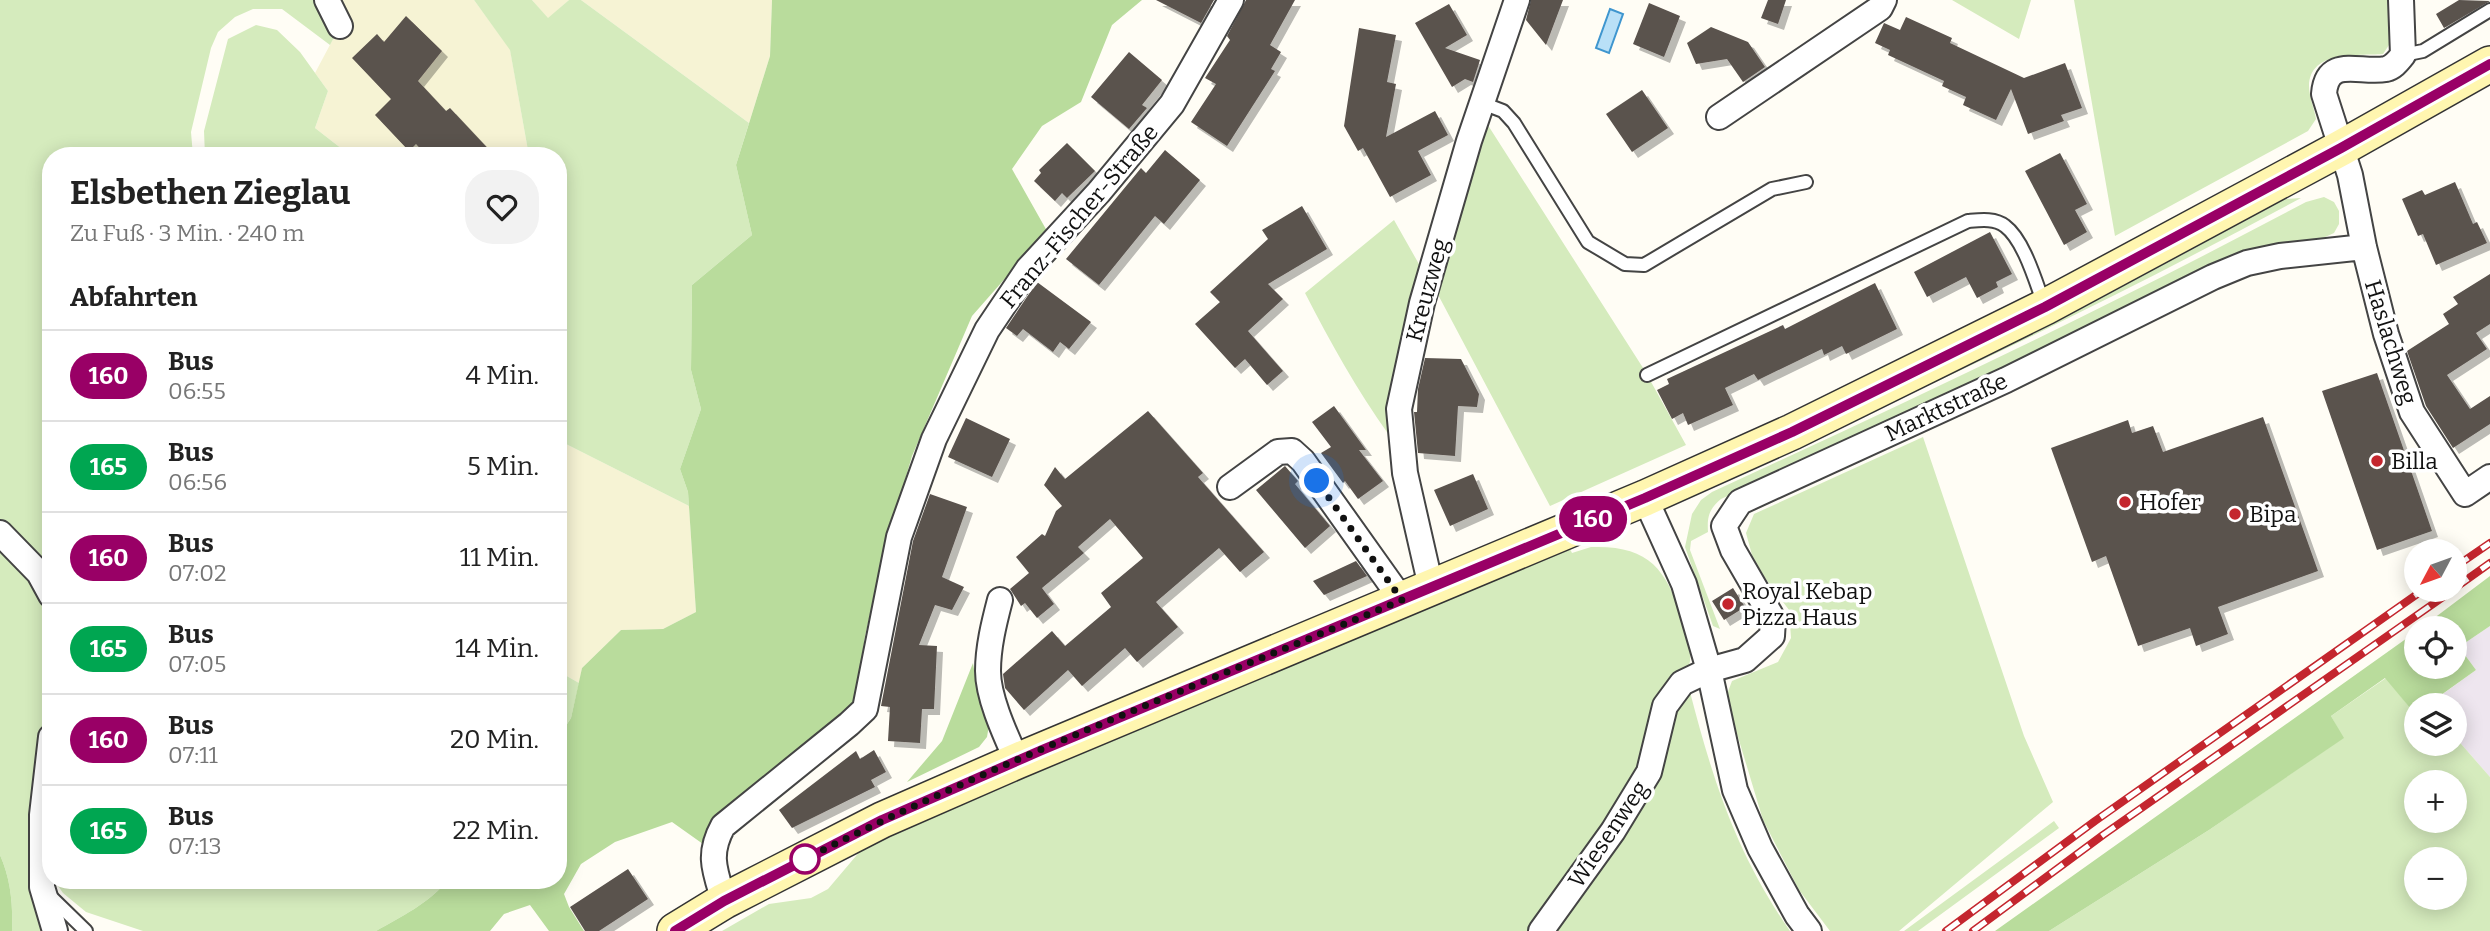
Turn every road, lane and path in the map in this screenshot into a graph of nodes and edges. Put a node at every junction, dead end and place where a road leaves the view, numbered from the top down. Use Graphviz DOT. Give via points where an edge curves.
graph roads {
  1 [pos="327,0"];
  2 [pos="1231,0"];
  3 [pos="1517,0"];
  4 [pos="1884,0"];
  5 [pos="2401,0"];
  6 [pos="2490,10"];
  7 [pos="340,26"];
  8 [pos="2403,55"];
  9 [pos="2490,64"];
  10 [pos="1482,103"];
  11 [pos="1718,117"];
  12 [pos="2341,148"];
  13 [pos="1806,182"];
  14 [pos="2364,247"];
  15 [pos="2045,307"];
  16 [pos="1647,374"];
  17 [pos="2490,477"];
  18 [pos="1230,487"];
  19 [pos="1645,498"];
  20 [pos="0,533"];
  21 [pos="42,580"];
  22 [pos="1416,593"];
  23 [pos="1000,600"];
  24 [pos="1709,670"];
  25 [pos="1017,761"];
  26 [pos="42,815"];
  27 [pos="42,887"];
  28 [pos="43,889"];
  29 [pos="44,889"];
  30 [pos="724,901"];
  31 [pos="55,931"];
  32 [pos="86,931"];
  33 [pos="675,931"];
  34 [pos="1541,931"];
  35 [pos="1809,931"];
  1 -- 7 [label="street"];
  2 -- 30 [label="street, Franz-Fischer-Straße" via="1172,104 1028,269 987,330 934,439 899,537 865,709 723,826 713,843"];
  3 -- 10 [label="street, Kreuzweg"];
  4 -- 11 [label="street" via="1880,8"];
  5 -- 8 [label="street"];
  6 -- 8 [label="lane" via="2423,51"];
  8 -- 12 [label="street, Haslachweg" via="2388,69 2343,69 2332,72 2325,81 2324,94"];
  9 -- 12 [label="main road"];
  10 -- 13 [label="lane" via="1503,111 1514,122 1588,242 1625,264 1644,265 1772,188"];
  10 -- 22 [label="street, Kreuzweg" via="1422,303 1399,409"];
  12 -- 14 [label="street, Haslachweg"];
  12 -- 15 [label="main road"];
  14 -- 17 [label="street, Haslachweg" via="2385,334 2412,412 2465,494"];
  14 -- 24 [label="street, Marktstraße" via="2247,263 1740,502 1724,526 1773,619 1772,636 1745,660"];
  15 -- 16 [label="lane" via="2017,239 2005,225 1987,219 1968,221"];
  15 -- 19 [label="main road" via="1792,432"];
  18 -- 22 [label="street" via="1278,452 1293,451"];
  19 -- 22 [label="main road"];
  19 -- 24 [label="street" via="1684,584"];
  20 -- 21 [label="street"];
  22 -- 25 [label="main road"];
  23 -- 25 [label="street" via="988,673 1000,722"];
  24 -- 34 [label="street, Wiesenweg" via="1682,683 1665,705 1649,772"];
  24 -- 35 [label="street" via="1735,790 1760,848"];
  25 -- 30 [label="main road" via="882,820"];
  26 -- 27 [label="street"];
  28 -- 31 [label="street"];
  29 -- 32 [label="lane"];
  30 -- 33 [label="main road"];
}
